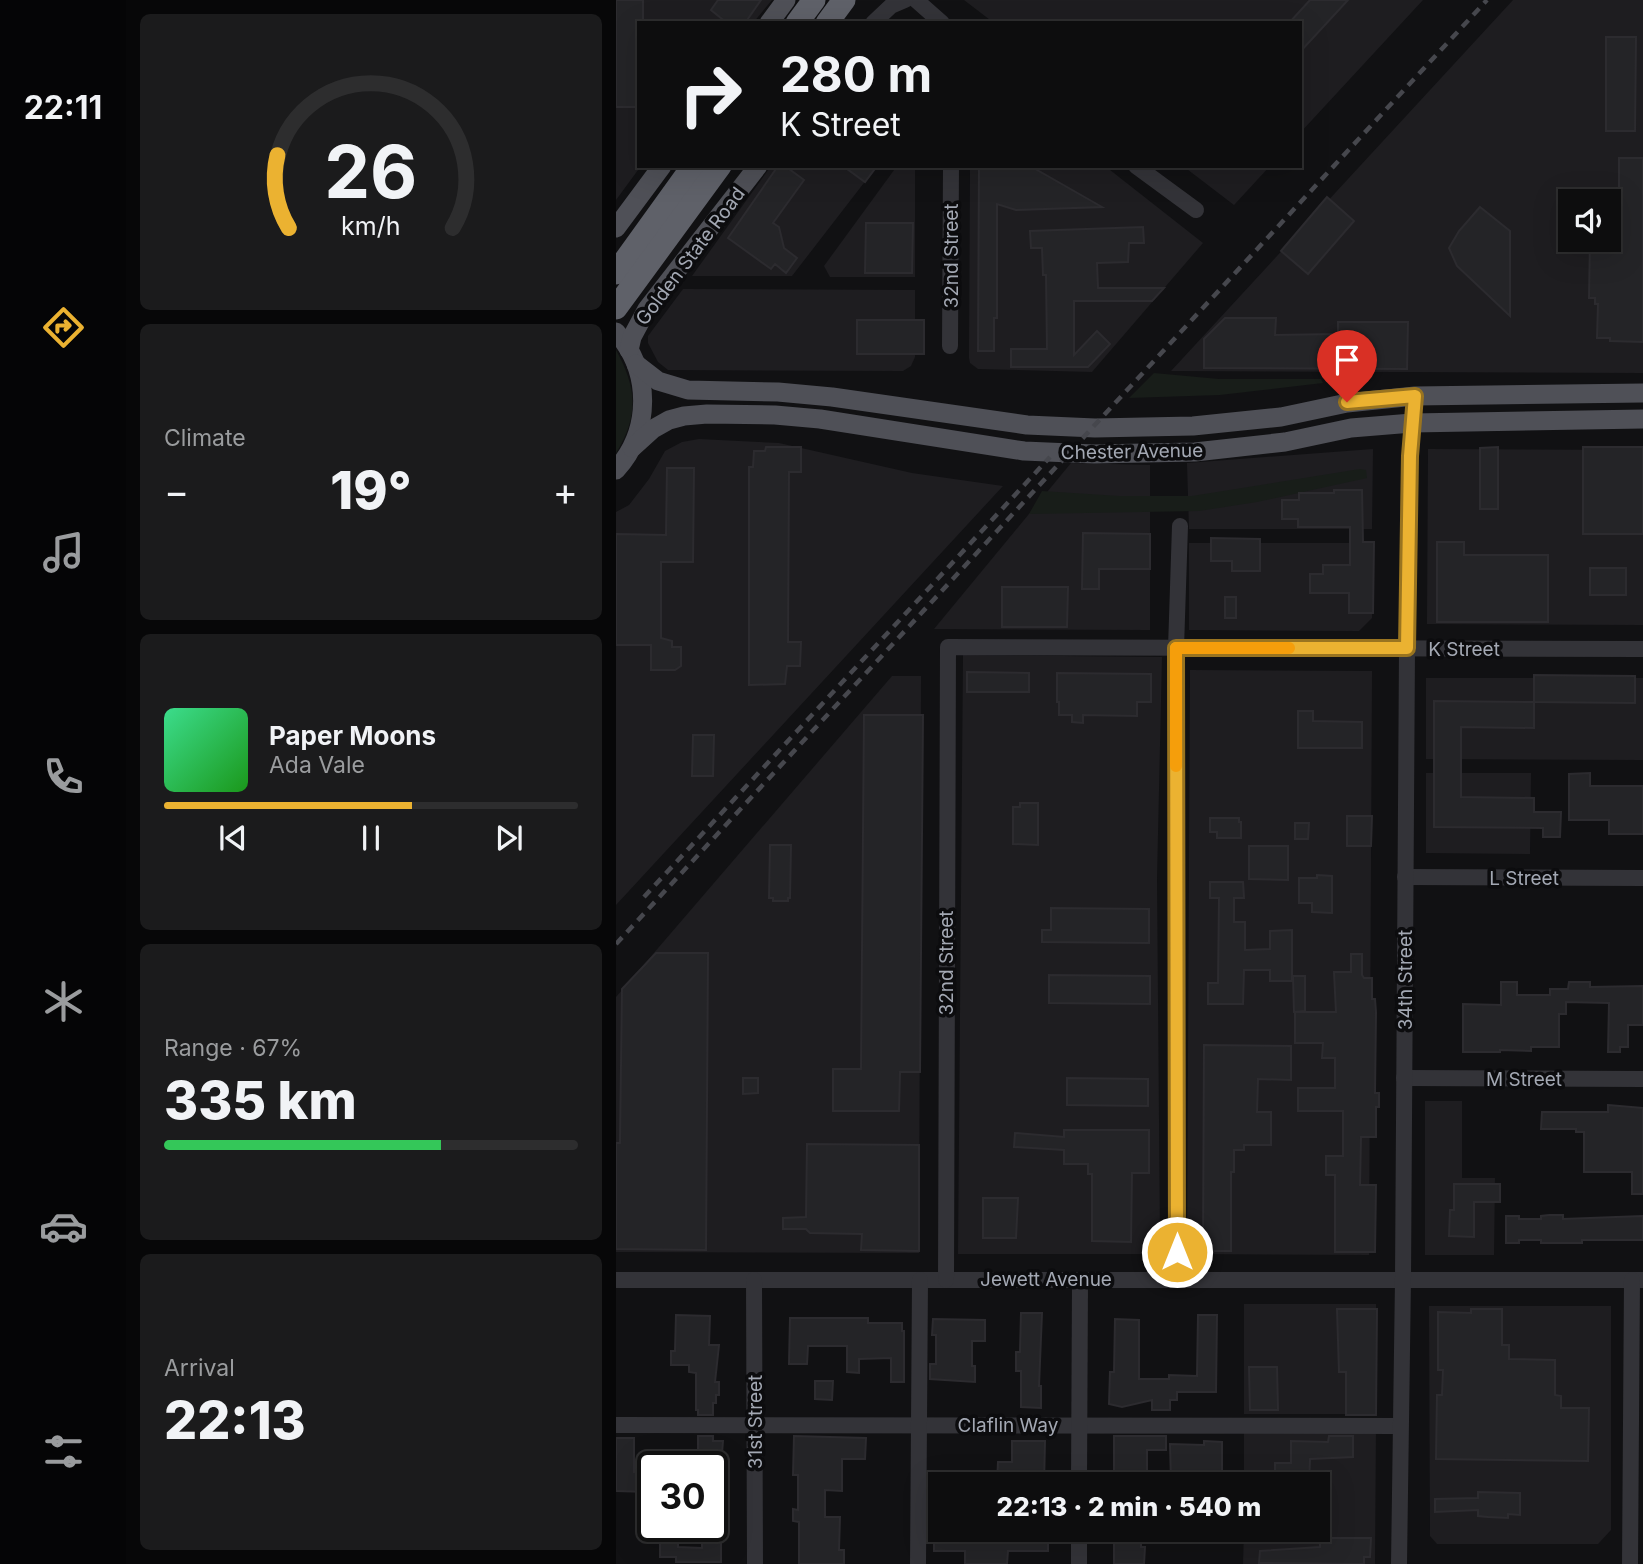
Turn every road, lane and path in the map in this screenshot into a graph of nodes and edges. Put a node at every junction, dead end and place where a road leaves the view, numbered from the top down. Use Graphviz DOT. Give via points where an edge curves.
graph roads {
  1 [pos="786,0"];
  2 [pos="814,0"];
  3 [pos="844,0"];
  4 [pos="860,0"];
  5 [pos="905,0"];
  6 [pos="916,0"];
  7 [pos="770,21"];
  8 [pos="798,21"];
  9 [pos="828,21"];
  10 [pos="847,21"];
  11 [pos="875,21"];
  12 [pos="940,21"];
  13 [pos="661,168"];
  14 [pos="693,168"];
  15 [pos="718,168"];
  16 [pos="756,168"];
  17 [pos="951,168"];
  18 [pos="1139,168"];
  19 [pos="1196,210"];
  20 [pos="616,228"];
  21 [pos="649,244"];
  22 [pos="616,273"];
  23 [pos="616,308"];
  24 [pos="616,332"];
  25 [pos="950,346"];
  26 [pos="633,357"];
  27 [pos="1643,393"];
  28 [pos="1415,396"];
  29 [pos="1643,419"];
  30 [pos="1412,423"];
  31 [pos="632,448"];
  32 [pos="616,470"];
  33 [pos="1180,526"];
  34 [pos="948,647"];
  35 [pos="1176,648"];
  36 [pos="1407,648"];
  37 [pos="1643,649"];
  38 [pos="1405,877"];
  39 [pos="1643,878"];
  40 [pos="1404,1078"];
  41 [pos="1643,1079"];
  42 [pos="920,1279"];
  43 [pos="946,1279"];
  44 [pos="1080,1279"];
  45 [pos="1177,1279"];
  46 [pos="1403,1279"];
  47 [pos="616,1280"];
  48 [pos="754,1280"];
  49 [pos="1637,1280"];
  50 [pos="616,1425"];
  51 [pos="755,1425"];
  52 [pos="919,1425"];
  53 [pos="1079,1425"];
  54 [pos="1401,1426"];
  55 [pos="1079,1472"];
  56 [pos="1079,1542"];
  57 [pos="755,1564"];
  58 [pos="918,1564"];
  59 [pos="1079,1564"];
  60 [pos="1399,1564"];
  61 [pos="1630,1564"];
  1 -- 7 [label="main road"];
  2 -- 8 [label="highway"];
  3 -- 9 [label="highway"];
  4 -- 10 [label="highway"];
  5 -- 11 [label="street"];
  6 -- 12 [label="street"];
  13 -- 20 [label="main road"];
  14 -- 21 [label="highway"];
  15 -- 21 [label="highway"];
  16 -- 26 [label="main road, Golden State Road" via="647,309 632,337"];
  17 -- 25 [label="street, 32nd Street"];
  18 -- 19 [label="street"];
  21 -- 22 [label="highway"];
  21 -- 23 [label="highway"];
  24 -- 26 [label="main road"];
  26 -- 28 [label="main road, Chester Avenue" via="658,382 688,390 832,397 1027,425 1193,426"];
  26 -- 31 [label="main road" via="643,407"];
  27 -- 28 [label="main road, Chester Avenue"];
  28 -- 30 [label="street, 34th Street"];
  29 -- 30 [label="main road, Chester Avenue"];
  30 -- 31 [label="main road, Chester Avenue" via="1208,450 1094,454 1024,451 820,419 706,414 669,420"];
  30 -- 36 [label="street, 34th Street"];
  31 -- 32 [label="main road"];
  33 -- 35 [label="street"];
  34 -- 35 [label="street, K Street"];
  34 -- 43 [label="street, 32nd Street"];
  35 -- 36 [label="street, K Street"];
  35 -- 45 [label="street"];
  36 -- 37 [label="street, K Street"];
  36 -- 38 [label="street, 34th Street"];
  38 -- 39 [label="street, L Street"];
  38 -- 40 [label="street, 34th Street"];
  40 -- 41 [label="street, M Street"];
  40 -- 46 [label="street, 34th Street"];
  42 -- 43 [label="street, Jewett Avenue"];
  42 -- 48 [label="street, Jewett Avenue"];
  42 -- 52 [label="street"];
  43 -- 44 [label="street, Jewett Avenue"];
  44 -- 45 [label="street, Jewett Avenue"];
  44 -- 53 [label="street"];
  45 -- 46 [label="street, Jewett Avenue"];
  46 -- 49 [label="street, Jewett Avenue"];
  46 -- 54 [label="street, 34th Street"];
  47 -- 48 [label="street, Jewett Avenue"];
  48 -- 51 [label="street, 31st Street"];
  49 -- 61 [label="street"];
  50 -- 51 [label="street, Claflin Way"];
  51 -- 52 [label="street, Claflin Way"];
  51 -- 57 [label="street, 31st Street"];
  52 -- 53 [label="street, Claflin Way"];
  52 -- 58 [label="street"];
  53 -- 54 [label="street, Claflin Way"];
  53 -- 55 [label="street"];
  54 -- 60 [label="street, 34th Street"];
  56 -- 59 [label="street"];
}
